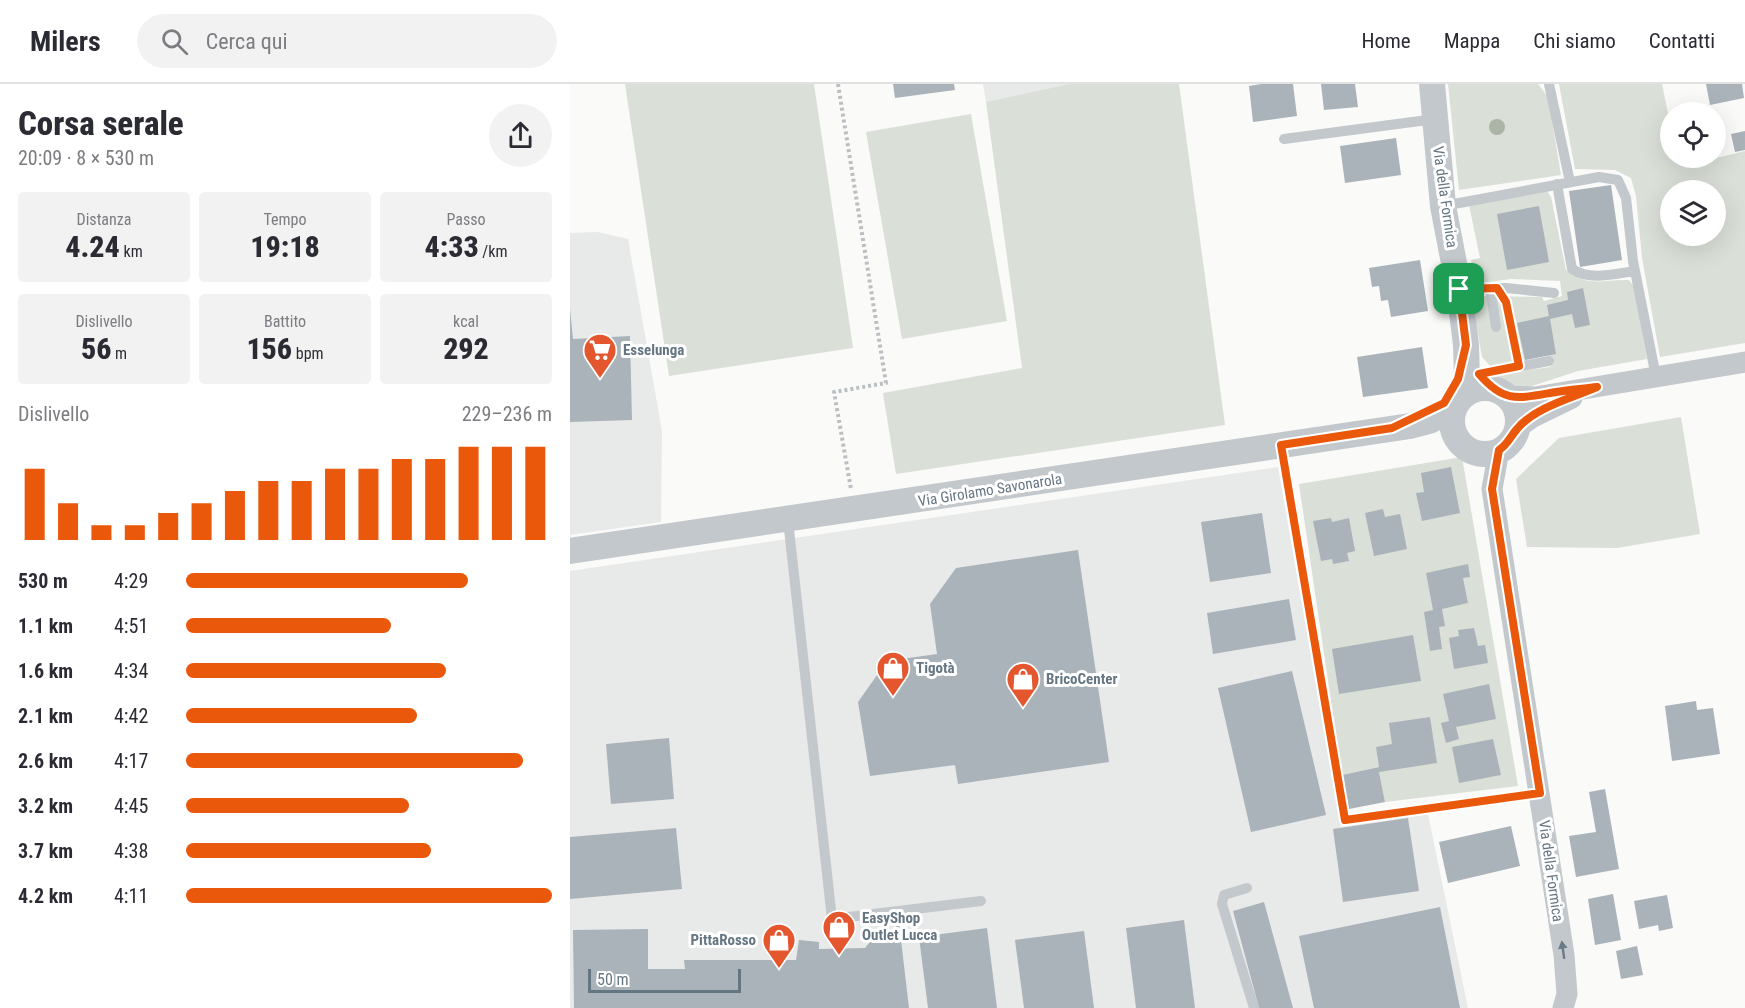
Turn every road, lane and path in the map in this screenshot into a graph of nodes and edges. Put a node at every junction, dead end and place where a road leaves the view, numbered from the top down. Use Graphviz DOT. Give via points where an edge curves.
graph roads {
  1 [pos="838,84"];
  2 [pos="1432,84"];
  3 [pos="1549,84"];
  4 [pos="1435,119"];
  5 [pos="1284,139"];
  6 [pos="1570,182"];
  7 [pos="1557,184"];
  8 [pos="1443,206"];
  9 [pos="1635,272"];
  10 [pos="1497,288"];
  11 [pos="1459,289"];
  12 [pos="1554,293"];
  13 [pos="1496,327"];
  14 [pos="1466,345"];
  15 [pos="1549,361"];
  16 [pos="1745,362"];
  17 [pos="1519,366"];
  18 [pos="1656,377"];
  19 [pos="1492,386"];
  20 [pos="1597,387"];
  21 [pos="1457,405"];
  22 [pos="1401,427"];
  23 [pos="1516,429"];
  24 [pos="1456,438"];
  25 [pos="1281,445"];
  26 [pos="1499,450"];
  27 [pos="855,510"];
  28 [pos="788,520"];
  29 [pos="570,551"];
  30 [pos="1540,793"];
  31 [pos="1247,888"];
  32 [pos="981,901"];
  33 [pos="1254,1008"];
  34 [pos="1563,1008"];
  1 -- 27 [label="path" via="886,383 834,392"];
  2 -- 4 [label="street, Via della Formica"];
  3 -- 6 [label="lane"];
  4 -- 5 [label="lane"];
  4 -- 8 [label="street, Via della Formica"];
  6 -- 7 [label="lane"];
  6 -- 9 [label="lane" via="1608,177 1618,180 1623,187"];
  7 -- 8 [label="lane"];
  7 -- 9 [label="lane" via="1572,269 1596,276"];
  8 -- 11 [label="street, Via della Formica"];
  9 -- 18 [label="lane"];
  10 -- 11 [label="lane"];
  10 -- 12 [label="lane"];
  10 -- 13 [label="lane" via="1491,294"];
  10 -- 17 [label="lane" via="1506,302"];
  11 -- 14 [label="street, Via della Formica"];
  14 -- 19 [label="street, Via della Formica"];
  14 -- 21 [label="street, Via della Formica" via="1467,379"];
  14 -- 22 [label="street" via="1458,379 1444,403"];
  15 -- 17 [label="lane"];
  16 -- 18 [label="street"];
  17 -- 19 [label="lane"];
  18 -- 20 [label="street"];
  19 -- 20 [label="street" via="1535,397"];
  19 -- 21 [label="street" via="1474,390"];
  19 -- 23 [label="street" via="1516,411"];
  20 -- 23 [label="street" via="1545,410"];
  21 -- 22 [label="street, Via Girolamo Savonarola" via="1429,421"];
  21 -- 24 [label="street" via="1452,418"];
  22 -- 24 [label="street, Via Girolamo Savonarola"];
  22 -- 25 [label="street, Via Girolamo Savonarola"];
  23 -- 26 [label="street" via="1507,445"];
  24 -- 26 [label="street" via="1480,453"];
  25 -- 27 [label="street, Via Girolamo Savonarola"];
  25 -- 30 [label="lane" via="1345,820"];
  26 -- 30 [label="street, Via della Formica" via="1492,489"];
  27 -- 28 [label="street, Via Girolamo Savonarola"];
  28 -- 29 [label="street, Via Girolamo Savonarola"];
  28 -- 32 [label="lane" via="832,919"];
  34 -- 30 [label="street, Via della Formica, one-way" via="1567,994 1564,955"];
  31 -- 33 [label="lane" via="1224,895 1222,904"];
}
